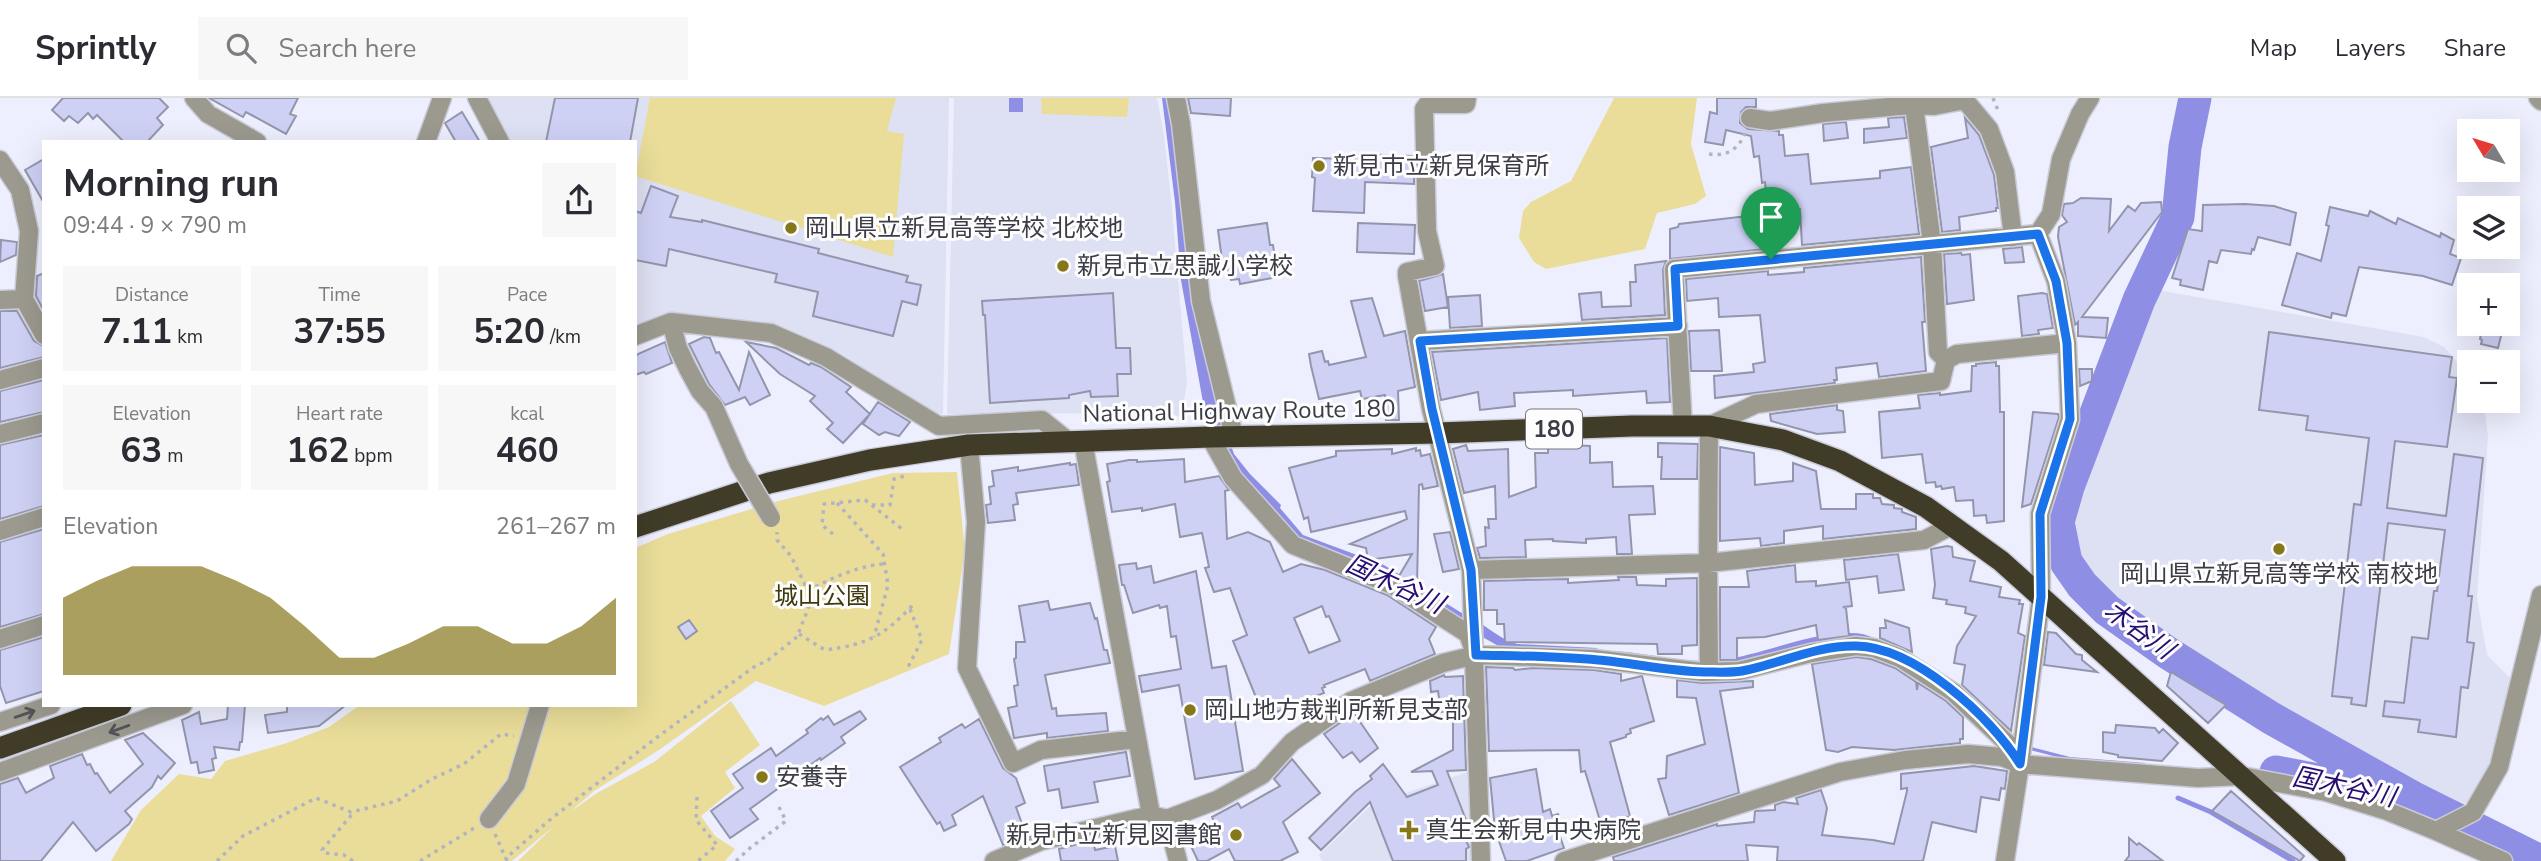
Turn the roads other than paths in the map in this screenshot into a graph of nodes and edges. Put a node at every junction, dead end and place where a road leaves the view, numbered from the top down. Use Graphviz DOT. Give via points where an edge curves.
graph roads {
  1 [pos="194,98"];
  2 [pos="442,98"];
  3 [pos="477,98"];
  4 [pos="1176,98"];
  5 [pos="1467,98"];
  6 [pos="2090,98"];
  7 [pos="1964,99"];
  8 [pos="1913,105"];
  9 [pos="1750,118"];
  10 [pos="254,140"];
  11 [pos="427,140"];
  12 [pos="499,140"];
  13 [pos="0,160"];
  14 [pos="0,187"];
  15 [pos="20,190"];
  16 [pos="29,231"];
  17 [pos="2038,234"];
  18 [pos="2013,237"];
  19 [pos="42,244"];
  20 [pos="1931,244"];
  21 [pos="24,299"];
  22 [pos="0,300"];
  23 [pos="671,321"];
  24 [pos="1678,326"];
  25 [pos="42,331"];
  26 [pos="637,335"];
  27 [pos="1420,341"];
  28 [pos="2067,343"];
  29 [pos="1945,360"];
  30 [pos="42,369"];
  31 [pos="0,380"];
  32 [pos="42,424"];
  33 [pos="1683,426"];
  34 [pos="1709,426"];
  35 [pos="1437,433"];
  36 [pos="0,434"];
  37 [pos="1210,436"];
  38 [pos="1234,436"];
  39 [pos="1076,441"];
  40 [pos="969,445"];
  41 [pos="42,518"];
  42 [pos="771,518"];
  43 [pos="1952,525"];
  44 [pos="637,526"];
  45 [pos="0,531"];
  46 [pos="1707,564"];
  47 [pos="1471,570"];
  48 [pos="2541,595"];
  49 [pos="2041,597"];
  50 [pos="42,626"];
  51 [pos="0,639"];
  52 [pos="1476,655"];
  53 [pos="1709,663"];
  54 [pos="45,707"];
  55 [pos="115,707"];
  56 [pos="178,707"];
  57 [pos="539,707"];
  58 [pos="0,722"];
  59 [pos="1137,739"];
  60 [pos="0,748"];
  61 [pos="2020,764"];
  62 [pos="0,772"];
  63 [pos="2242,776"];
  64 [pos="1159,817"];
  65 [pos="489,818"];
  66 [pos="2436,831"];
  67 [pos="994,861"];
  68 [pos="1178,861"];
  69 [pos="1481,861"];
  70 [pos="1564,861"];
  71 [pos="2005,861"];
  72 [pos="2335,861"];
  73 [pos="2503,861"];
  1 -- 10 [label="street" via="208,114"];
  2 -- 11 [label="street"];
  3 -- 12 [label="street"];
  4 -- 38 [label="street" via="1201,301"];
  5 -- 27 [label="street" via="1466,104 1426,104 1424,109 1427,231 1435,266 1406,276"];
  6 -- 17 [label="street" via="2061,159 2051,214"];
  7 -- 8 [label="street"];
  7 -- 18 [label="street" via="1989,129 2006,172"];
  8 -- 9 [label="street" via="1770,121"];
  8 -- 20 [label="street"];
  13 -- 15 [label="street"];
  14 -- 15 [label="street"];
  15 -- 16 [label="street"];
  16 -- 19 [label="street"];
  16 -- 21 [label="street"];
  17 -- 18 [label="street"];
  17 -- 28 [label="street" via="2056,281"];
  18 -- 20 [label="street"];
  20 -- 24 [label="street" via="1675,269"];
  20 -- 29 [label="street" via="1938,352"];
  21 -- 22 [label="street"];
  21 -- 25 [label="street"];
  23 -- 26 [label="street"];
  23 -- 39 [label="street" via="771,333 826,357 939,426 1042,420"];
  23 -- 42 [label="street, bridge" via="688,369 714,407 739,464"];
  24 -- 27 [label="street"];
  24 -- 33 [label="street"];
  27 -- 35 [label="street"];
  28 -- 29 [label="street" via="1957,354"];
  28 -- 49 [label="street" via="2070,419 2040,514"];
  29 -- 34 [label="street" via="1941,381 1756,404"];
  30 -- 31 [label="street"];
  32 -- 36 [label="street"];
  33 -- 34 [label="highway, National Highway Route 180 / 180"];
  33 -- 35 [label="highway, National Highway Route 180 / 180"];
  34 -- 43 [label="highway, National Highway Route 180 / 180" via="1783,440 1840,461"];
  34 -- 46 [label="street"];
  35 -- 38 [label="highway, National Highway Route 180 / 180"];
  35 -- 47 [label="street"];
  37 -- 38 [label="highway, National Highway Route 180 / 180"];
  37 -- 39 [label="highway, National Highway Route 180 / 180"];
  37 -- 52 [label="street" via="1233,478 1293,545 1392,585 1468,634"];
  39 -- 40 [label="highway, National Highway Route 180 / 180"];
  39 -- 59 [label="street"];
  40 -- 44 [label="highway, National Highway Route 180 / 180" via="870,460 769,483"];
  40 -- 59 [label="street" via="975,522 967,668 1013,763 1041,750"];
  41 -- 45 [label="street"];
  43 -- 46 [label="street" via="1924,540"];
  43 -- 49 [label="highway, National Highway Route 180 / 180"];
  46 -- 47 [label="street"];
  46 -- 53 [label="street"];
  47 -- 52 [label="street"];
  48 -- 66 [label="street" via="2499,767 2473,812"];
  49 -- 61 [label="street"];
  49 -- 63 [label="highway, National Highway Route 180 / 180"];
  50 -- 51 [label="street"];
  52 -- 53 [label="street"];
  52 -- 64 [label="street" via="1443,663 1351,701 1292,742 1262,775 1217,800"];
  52 -- 69 [label="street"];
  53 -- 61 [label="street" via="1739,671 1848,647 1885,651 1953,692 2007,744"];
  58 -- 54 [label="street, one-way"];
  55 -- 60 [label="highway"];
  56 -- 62 [label="street, one-way"];
  57 -- 65 [label="street" via="516,784"];
  59 -- 64 [label="street"];
  61 -- 63 [label="street" via="2198,778"];
  61 -- 70 [label="street" via="1968,754 1840,772"];
  61 -- 71 [label="street"];
  63 -- 66 [label="street" via="2326,792"];
  63 -- 72 [label="highway, National Highway Route 180 / 180"];
  64 -- 67 [label="street" via="1041,841"];
  64 -- 68 [label="street"];
  66 -- 73 [label="street"];
}
